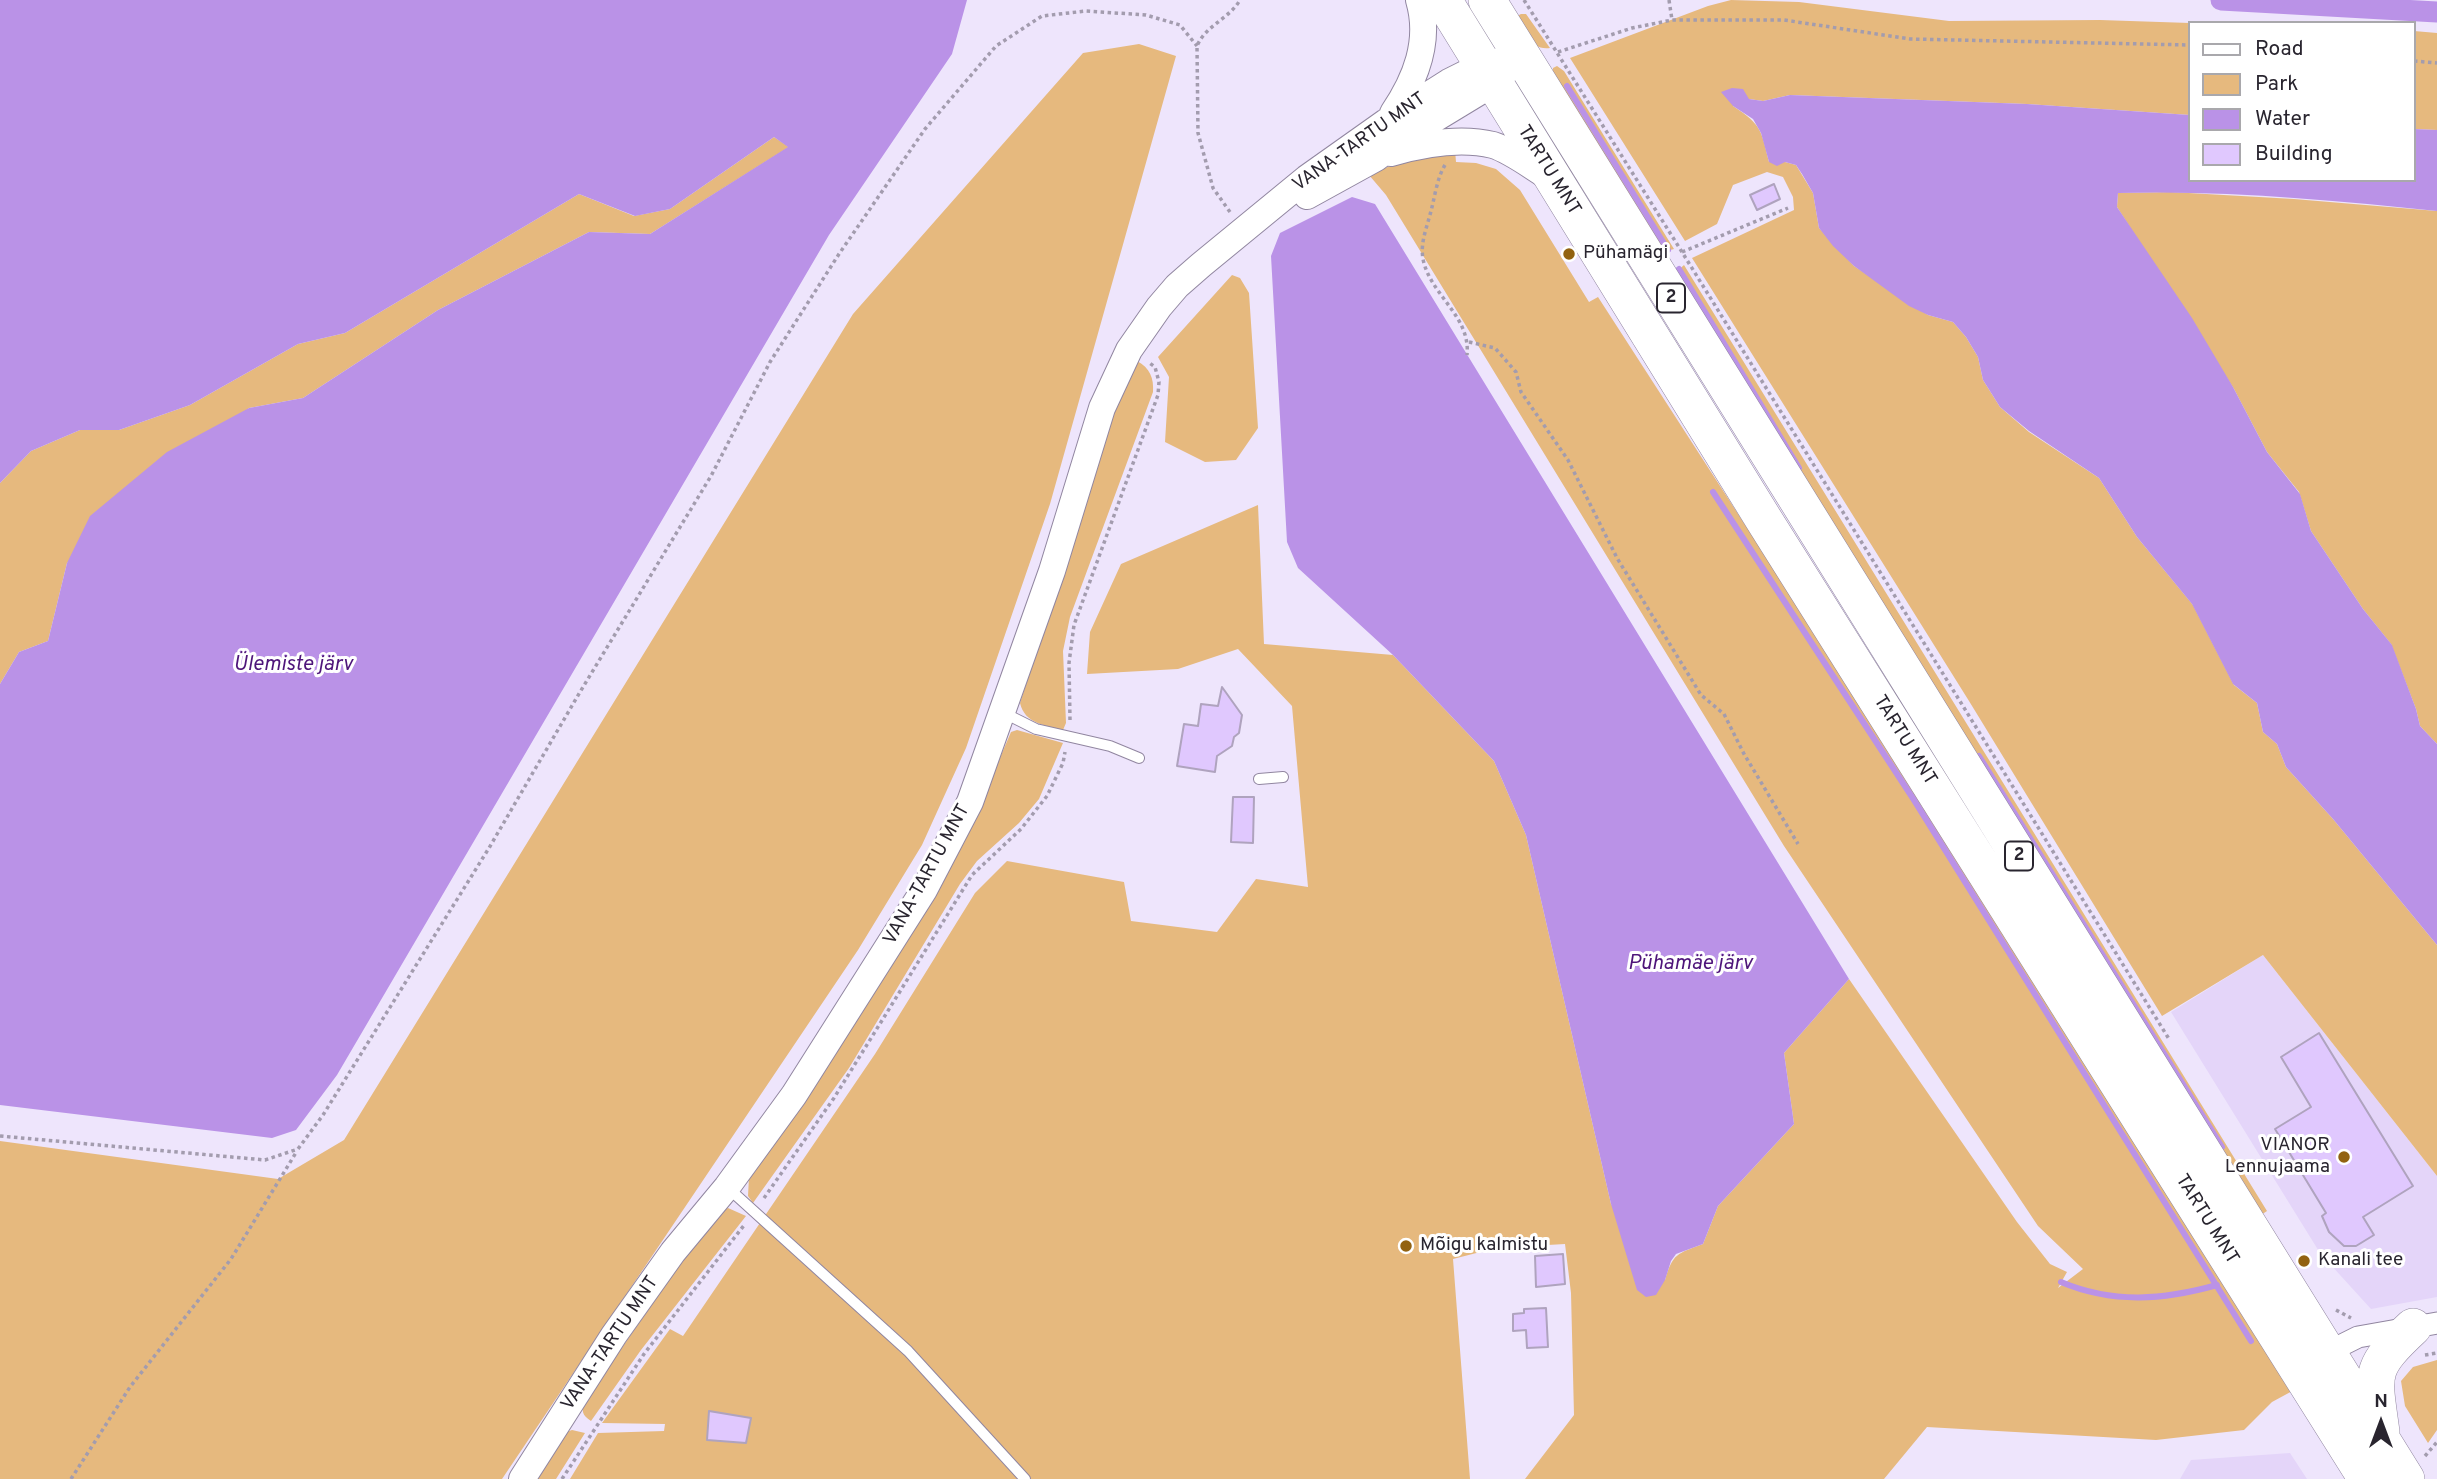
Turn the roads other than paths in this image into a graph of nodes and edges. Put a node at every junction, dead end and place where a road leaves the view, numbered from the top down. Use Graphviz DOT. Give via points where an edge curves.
graph roads {
  1 [pos="1419,0"];
  2 [pos="1443,0"];
  3 [pos="1487,0"];
  4 [pos="1521,55"];
  5 [pos="1488,74"];
  6 [pos="1386,122"];
  7 [pos="1376,158"];
  8 [pos="1554,180"];
  9 [pos="1243,231"];
  10 [pos="1002,712"];
  11 [pos="1139,758"];
  12 [pos="1283,777"];
  13 [pos="1259,779"];
  14 [pos="727,1186"];
  15 [pos="2425,1325"];
  16 [pos="2313,1360"];
  17 [pos="2382,1440"];
  18 [pos="2415,1467"];
  19 [pos="522,1479"];
  20 [pos="1025,1479"];
  21 [pos="2367,1479"];
  1 -- 6 [label="street" via="1423,41 1418,68"];
  2 -- 5 [label="highway, TARTU MNT / 2"];
  3 -- 4 [label="highway, TARTU MNT / 2"];
  4 -- 5 [label="street"];
  4 -- 16 [label="highway, TARTU MNT / 2" via="1668,261"];
  5 -- 6 [label="street, VANA-TARTU MNT" via="1449,82"];
  5 -- 7 [label="street, VANA-TARTU MNT"];
  5 -- 8 [label="highway, TARTU MNT / 2"];
  6 -- 9 [label="street, VANA-TARTU MNT"];
  7 -- 8 [label="street" via="1408,148 1469,142 1494,146"];
  7 -- 9 [label="street, VANA-TARTU MNT"];
  8 -- 16 [label="highway, TARTU MNT / 2" via="1764,520"];
  9 -- 10 [label="street, VANA-TARTU MNT" via="1177,286 1129,350 1102,408"];
  10 -- 11 [label="lane" via="1036,729 1110,746"];
  10 -- 14 [label="street, VANA-TARTU MNT" via="970,802 924,890 794,1095"];
  12 -- 13 [label="lane"];
  14 -- 19 [label="street, VANA-TARTU MNT" via="673,1252"];
  14 -- 20 [label="lane" via="908,1352"];
  15 -- 16 [label="street" via="2358,1338"];
  15 -- 17 [label="highway" via="2384,1356 2376,1376"];
  16 -- 17 [label="highway, TARTU MNT / 2"];
  16 -- 21 [label="highway, TARTU MNT / 2"];
  17 -- 18 [label="highway, TARTU MNT / 2"];
}
